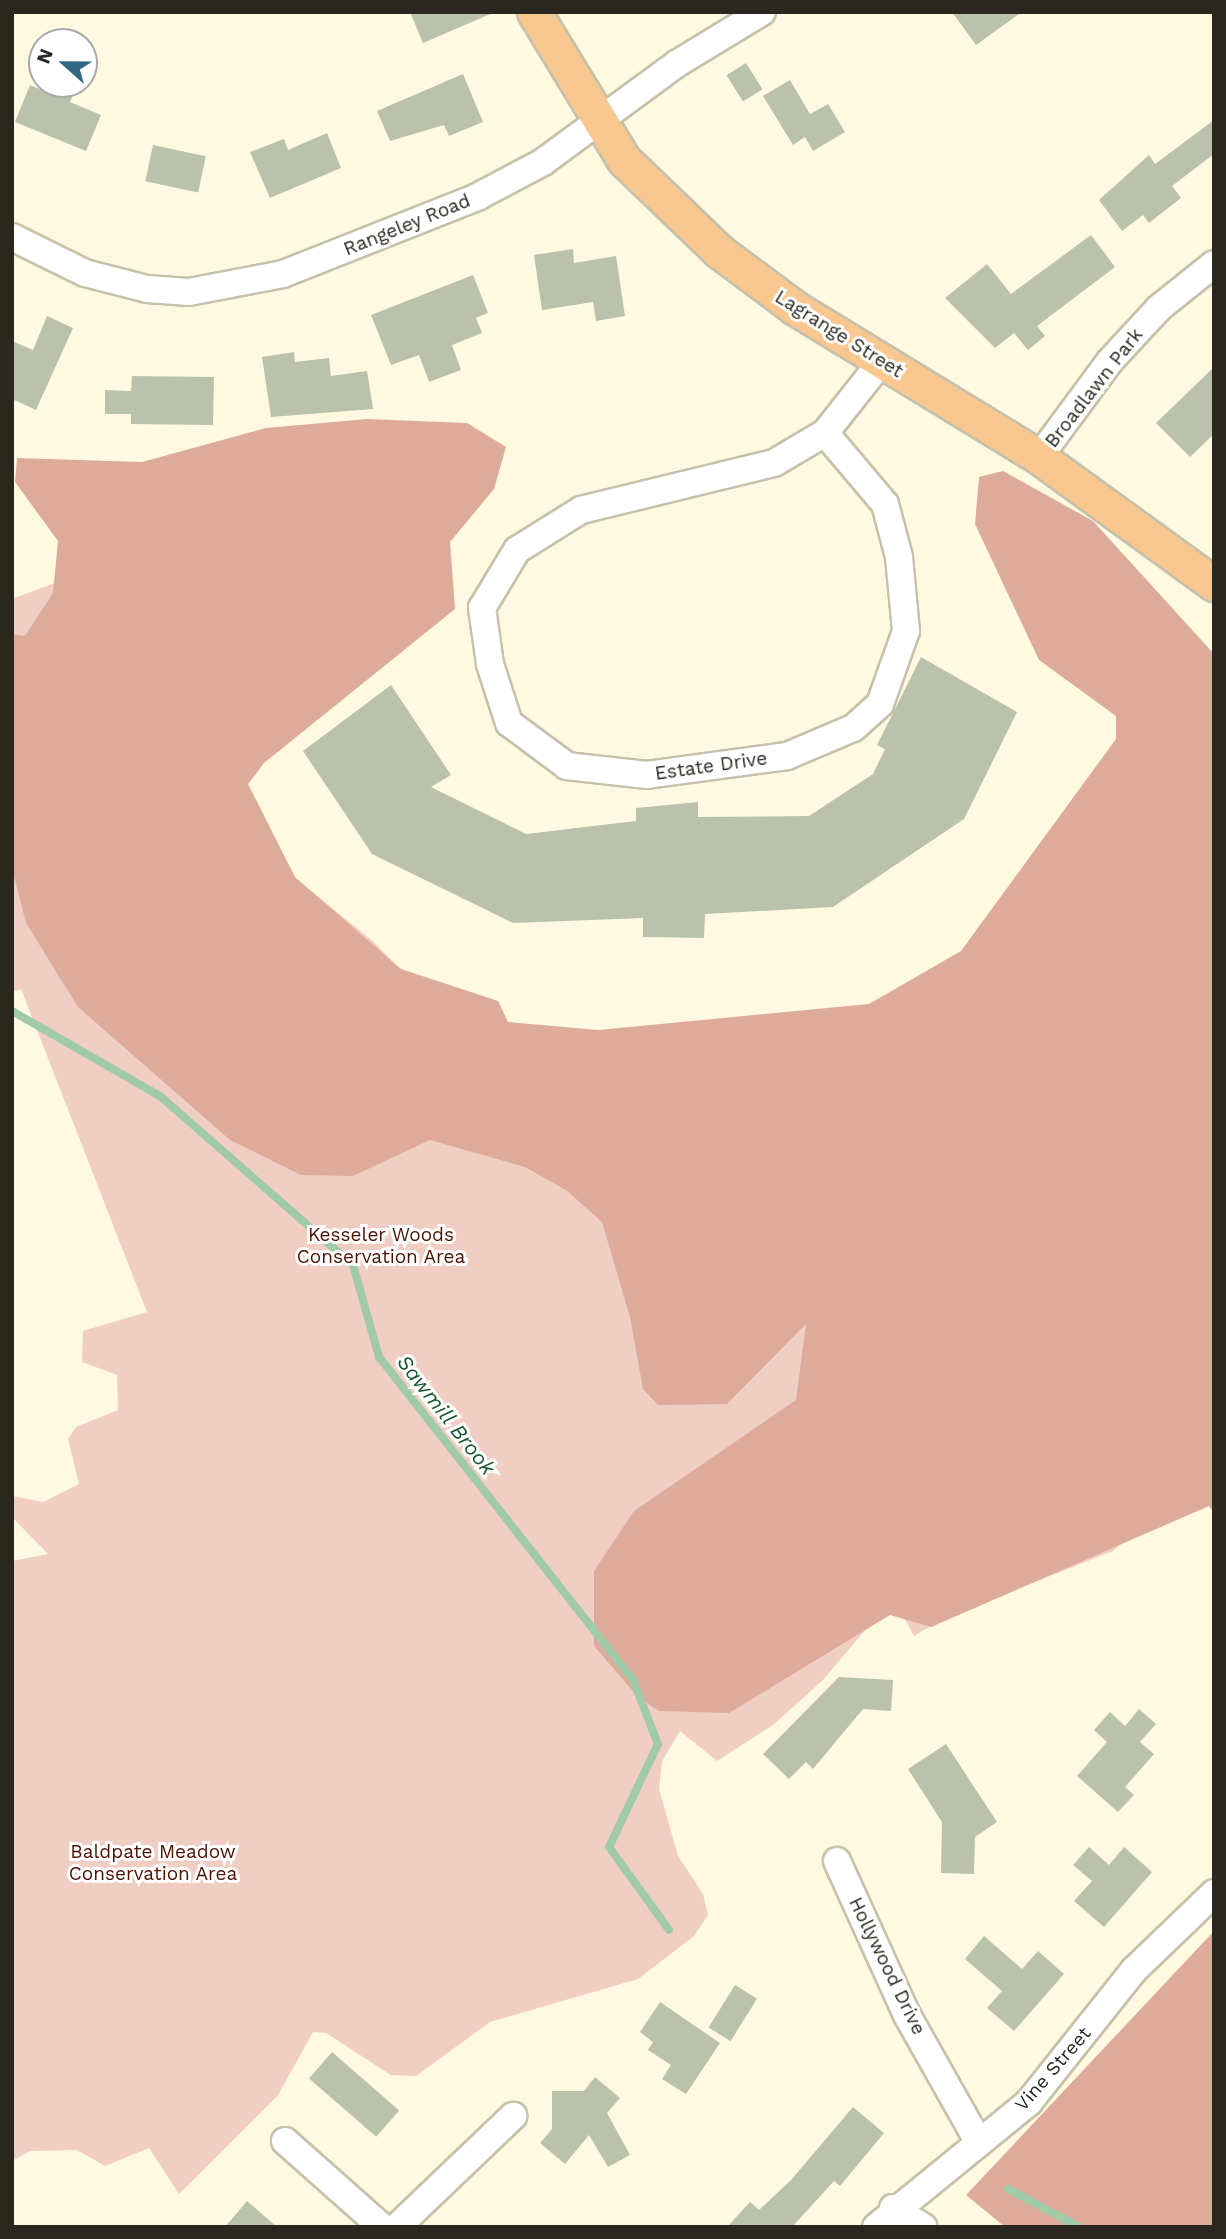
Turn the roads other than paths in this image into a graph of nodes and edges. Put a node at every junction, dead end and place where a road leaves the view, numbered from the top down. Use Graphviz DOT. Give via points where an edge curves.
graph roads {
  1 [pos="534,12"];
  2 [pos="762,12"];
  3 [pos="598,124"];
  4 [pos="12,237"];
  5 [pos="1214,264"];
  6 [pos="881,362"];
  7 [pos="825,433"];
  8 [pos="1039,457"];
  9 [pos="1214,584"];
  10 [pos="837,1861"];
  11 [pos="1214,1893"];
  12 [pos="513,2116"];
  13 [pos="285,2141"];
  14 [pos="979,2143"];
  15 [pos="885,2217"];
  16 [pos="382,2227"];
  17 [pos="397,2227"];
  18 [pos="923,2227"];
  1 -- 3 [label="main road, Lagrange Street"];
  2 -- 3 [label="street, Rangeley Road" via="678,63"];
  3 -- 4 [label="street, Rangeley Road" via="477,197 270,276 189,292 146,289 85,273"];
  3 -- 6 [label="main road, Lagrange Street" via="663,202 712,245"];
  5 -- 8 [label="street, Broadlawn Park" via="1159,308 1110,361"];
  6 -- 7 [label="street, Estate Drive"];
  6 -- 8 [label="main road, Lagrange Street"];
  7 -- 7 [label="street, Estate Drive" via="774,463 581,510 517,550 482,608 490,664 509,723 567,766 647,775 787,756 853,728 880,704 906,631 899,557 885,504"];
  8 -- 9 [label="main road, Lagrange Street"];
  10 -- 14 [label="street, Hollywood Drive" via="907,2015"];
  11 -- 14 [label="street, Vine Street" via="1134,1970 1029,2102"];
  12 -- 17 [label="street"];
  13 -- 16 [label="street"];
  14 -- 15 [label="street, Vine Street"];
  15 -- 18 [label="street"];
}
